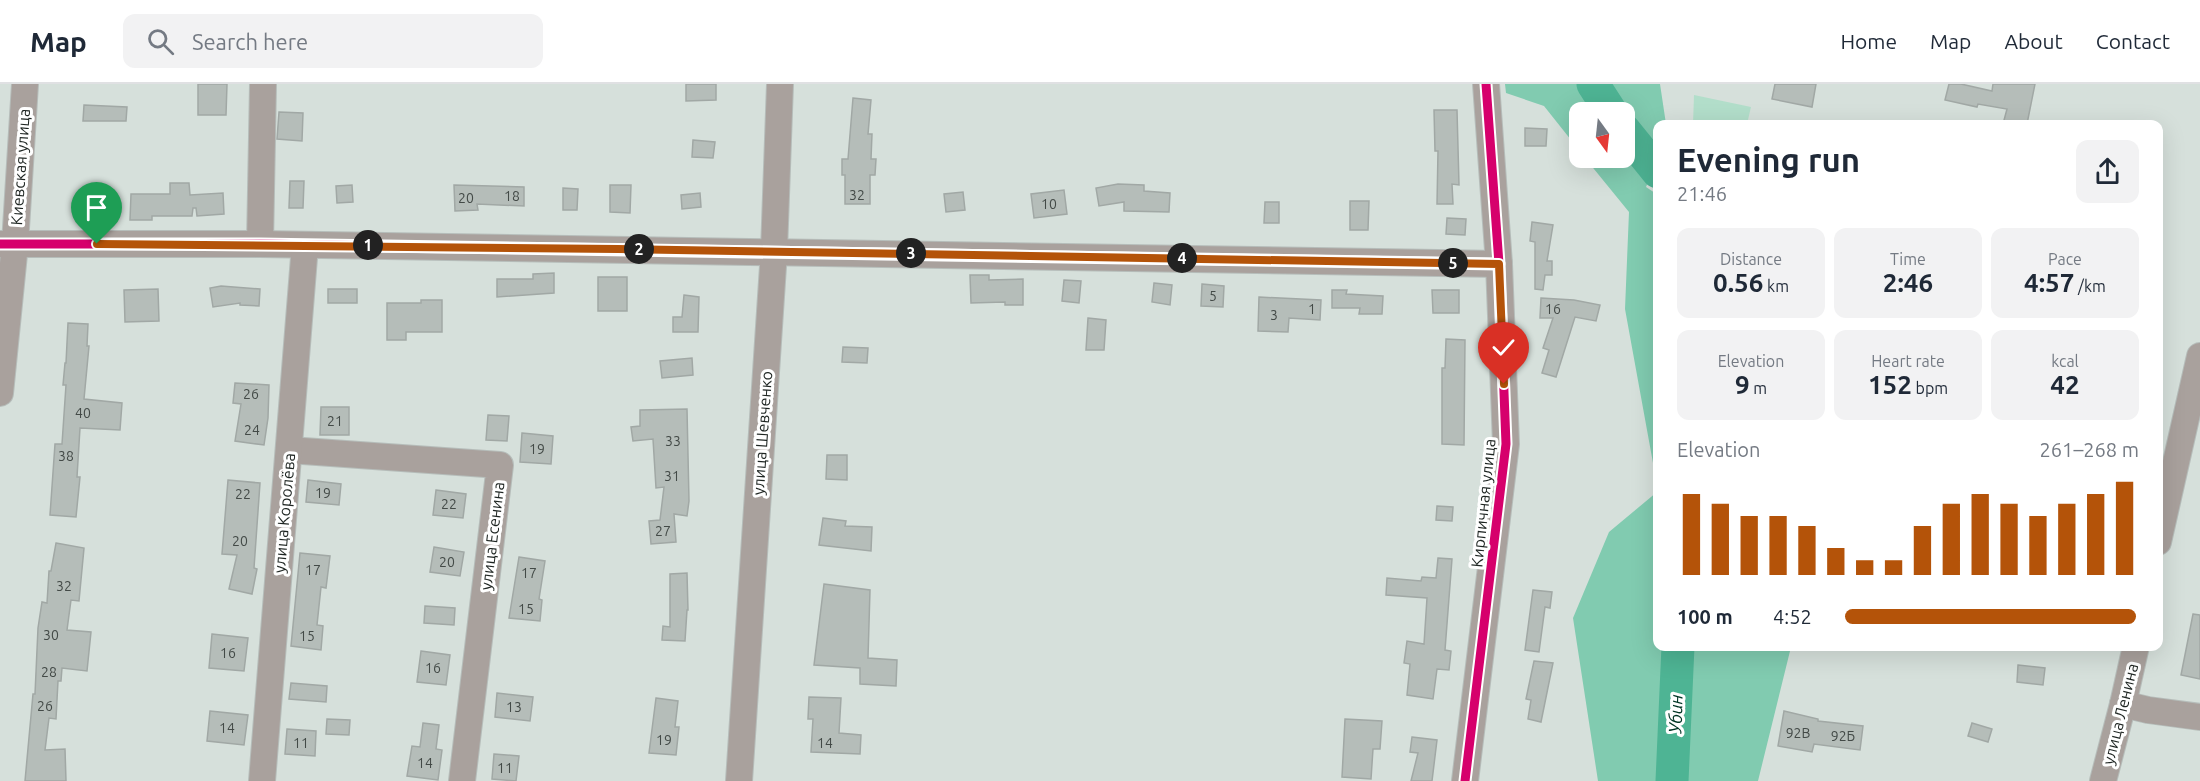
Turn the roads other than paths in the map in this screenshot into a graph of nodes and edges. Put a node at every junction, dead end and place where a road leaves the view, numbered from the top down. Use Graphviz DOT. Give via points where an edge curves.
graph roads {
  1 [pos="25,84"];
  2 [pos="263,84"];
  3 [pos="780,84"];
  4 [pos="1486,84"];
  5 [pos="8,244"];
  6 [pos="260,244"];
  7 [pos="305,245"];
  8 [pos="774,251"];
  9 [pos="1499,264"];
  10 [pos="2200,357"];
  11 [pos="0,393"];
  12 [pos="2191,435"];
  13 [pos="289,450"];
  14 [pos="2163,526"];
  15 [pos="2135,651"];
  16 [pos="2123,704"];
  17 [pos="2200,717"];
  18 [pos="262,781"];
  19 [pos="462,781"];
  20 [pos="739,781"];
  21 [pos="1465,781"];
  22 [pos="2103,781"];
  1 -- 5 [label="street, Киевская улица"];
  2 -- 6 [label="street"];
  3 -- 8 [label="street, улица Шевченко"];
  4 -- 9 [label="street, Кирпичная улица"];
  5 -- 6 [label="street"];
  5 -- 11 [label="street, Киевская улица"];
  6 -- 7 [label="street"];
  7 -- 8 [label="street"];
  7 -- 13 [label="street, улица Королёва"];
  8 -- 9 [label="street"];
  8 -- 20 [label="street, улица Шевченко"];
  9 -- 21 [label="street, Кирпичная улица" via="1506,444"];
  10 -- 12 [label="street"];
  12 -- 14 [label="street"];
  13 -- 18 [label="street, улица Королёва"];
  13 -- 19 [label="street, улица Есенина" via="500,465"];
  15 -- 16 [label="street, улица Ленина"];
  16 -- 17 [label="street"];
  16 -- 22 [label="street, улица Ленина"];
}
